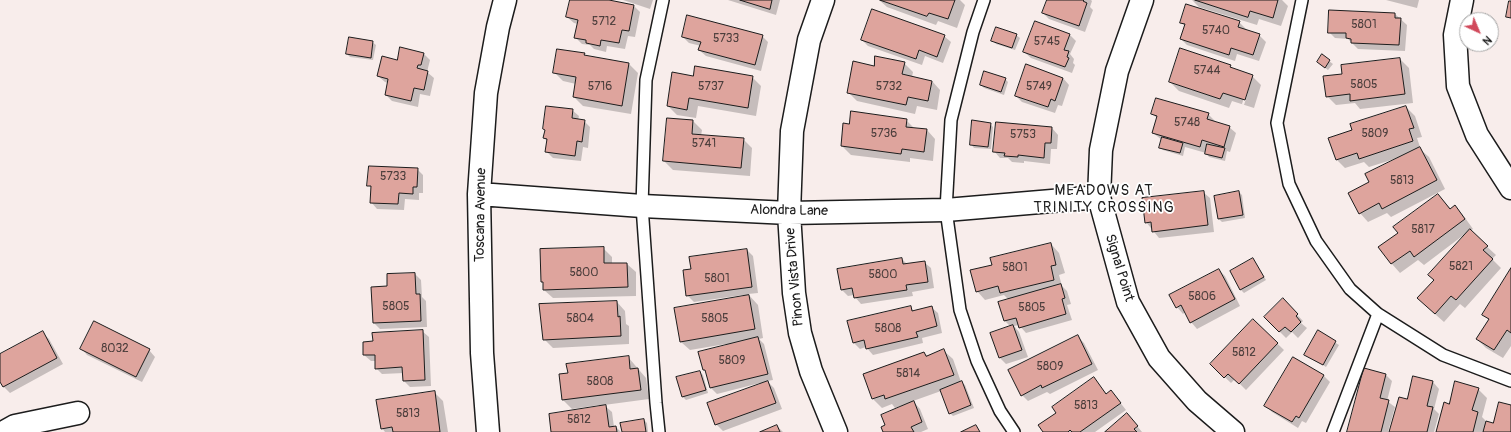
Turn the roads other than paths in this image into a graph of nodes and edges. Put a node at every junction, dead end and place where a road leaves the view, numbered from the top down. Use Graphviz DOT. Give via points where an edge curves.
graph roads {
  1 [pos="505,0"];
  2 [pos="663,0"];
  3 [pos="823,0"];
  4 [pos="984,0"];
  5 [pos="1142,0"];
  6 [pos="1302,0"];
  7 [pos="1462,0"];
  8 [pos="1511,188"];
  9 [pos="479,194"];
  10 [pos="1099,197"];
  11 [pos="642,206"];
  12 [pos="946,210"];
  13 [pos="790,213"];
  14 [pos="1378,314"];
  15 [pos="1511,382"];
  16 [pos="78,414"];
  17 [pos="4,432"];
  18 [pos="488,432"];
  19 [pos="659,432"];
  20 [pos="836,432"];
  21 [pos="1014,432"];
  22 [pos="1233,432"];
  23 [pos="1333,432"];
  1 -- 9 [label="street, Toscana Avenue" via="486,93"];
  2 -- 11 [label="lane" via="646,80"];
  3 -- 13 [label="street, Pinon Vista Drive" via="809,40 792,131"];
  4 -- 12 [label="lane" via="973,32 951,120"];
  5 -- 10 [label="street, Signal Point" via="1117,71 1101,150"];
  6 -- 14 [label="lane" via="1277,123 1288,184 1316,241 1350,289"];
  7 -- 8 [label="street" via="1454,35 1458,86 1477,135"];
  9 -- 11 [label="street, Alondra Lane"];
  9 -- 18 [label="street, Toscana Avenue" via="482,353"];
  10 -- 12 [label="street, Alondra Lane"];
  10 -- 22 [label="street, Signal Point" via="1128,302 1159,358 1197,401"];
  11 -- 13 [label="street, Alondra Lane"];
  11 -- 19 [label="lane"];
  12 -- 13 [label="street, Alondra Lane"];
  12 -- 21 [label="lane" via="960,310 977,361 1000,411"];
  13 -- 20 [label="street, Pinon Vista Drive" via="794,293 800,333 811,371"];
  14 -- 15 [label="lane" via="1443,355"];
  14 -- 23 [label="lane"];
  16 -- 17 [label="street" via="15,426"];
}
